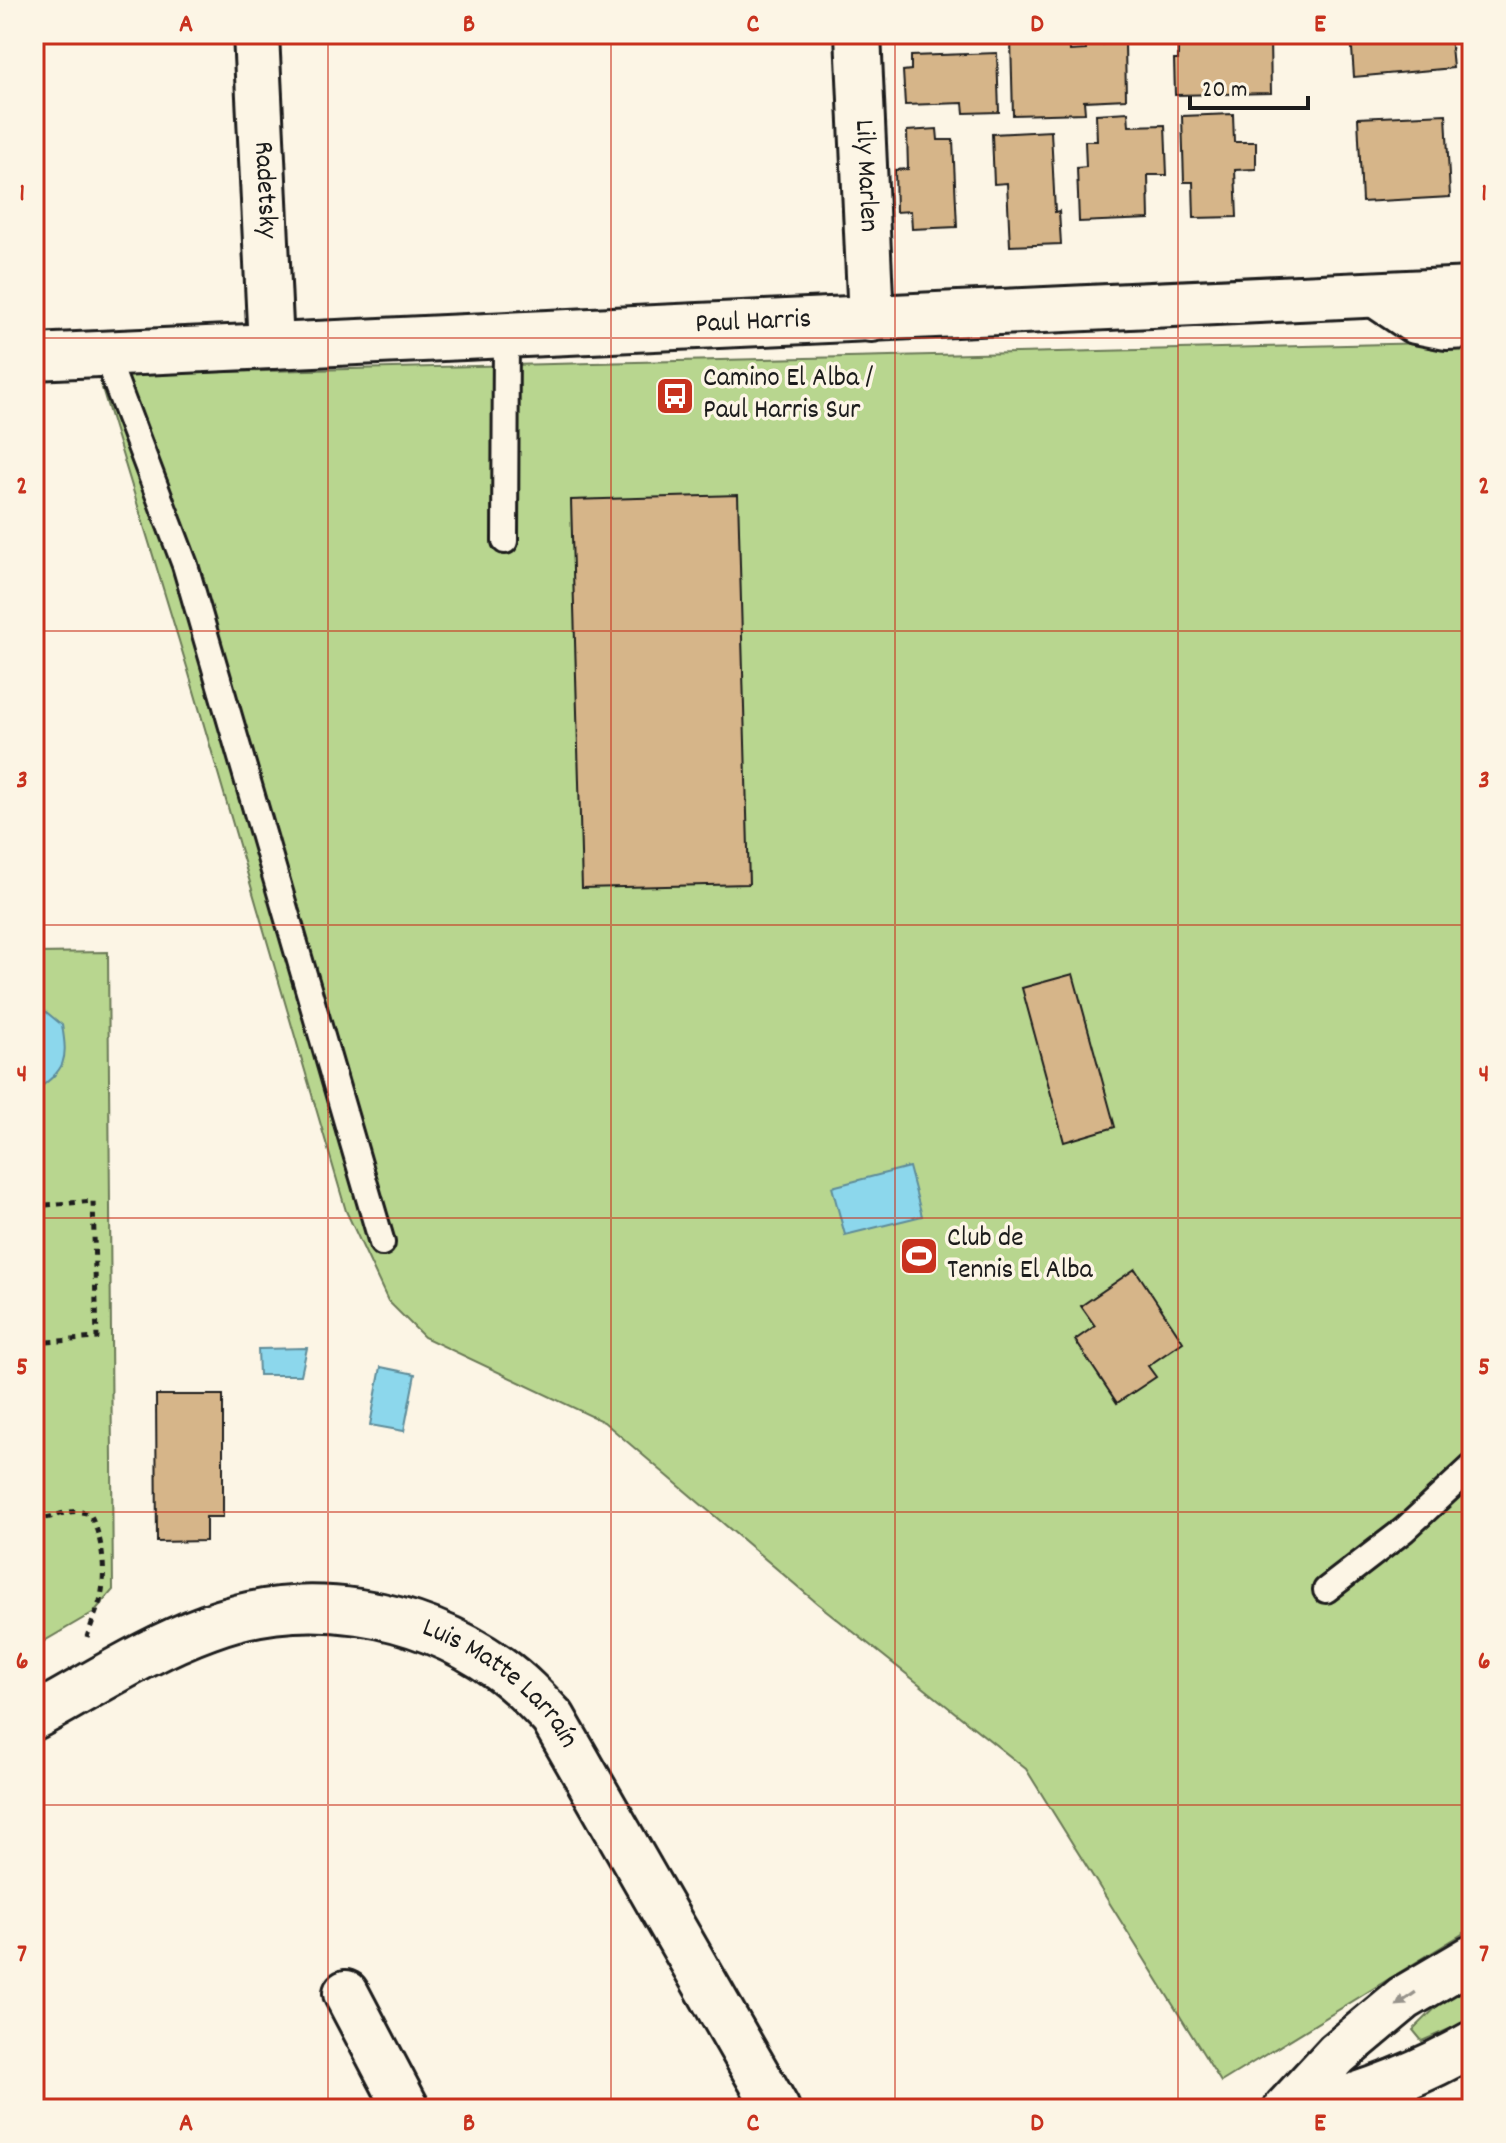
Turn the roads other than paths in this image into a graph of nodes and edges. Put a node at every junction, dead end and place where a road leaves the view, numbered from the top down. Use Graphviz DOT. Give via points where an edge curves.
graph roads {
  1 [pos="256,34"];
  2 [pos="858,34"];
  3 [pos="1472,290"];
  4 [pos="1378,296"];
  5 [pos="871,319"];
  6 [pos="1472,326"];
  7 [pos="506,336"];
  8 [pos="271,346"];
  9 [pos="105,354"];
  10 [pos="34,357"];
  11 [pos="505,541"];
  12 [pos="382,1243"];
  13 [pos="1472,1467"];
  14 [pos="1326,1590"];
  15 [pos="34,1717"];
  16 [pos="1472,1958"];
  17 [pos="346,1993"];
  18 [pos="1472,2044"];
  19 [pos="407,2109"];
  20 [pos="777,2109"];
  21 [pos="1286,2109"];
  22 [pos="1310,2109"];
  1 -- 8 [label="street, Radetsky"];
  2 -- 5 [label="street, Lily Marlen"];
  3 -- 4 [label="street, Paul Harris"];
  4 -- 5 [label="street, Paul Harris"];
  4 -- 6 [label="street" via="1415,321"];
  5 -- 7 [label="street, Paul Harris"];
  7 -- 8 [label="street, Paul Harris"];
  7 -- 11 [label="lane"];
  8 -- 9 [label="street, Paul Harris"];
  9 -- 10 [label="street, Paul Harris"];
  9 -- 12 [label="lane" via="185,565"];
  13 -- 14 [label="lane" via="1404,1530"];
  15 -- 20 [label="street, Luis Matte Larraín" via="172,1643 249,1615 289,1609 370,1613 405,1621 471,1650 510,1677 553,1718"];
  16 -- 21 [label="street, one-way" via="1404,1998 1337,2054"];
  17 -- 19 [label="street"];
  18 -- 22 [label="street" via="1362,2095"];
}
